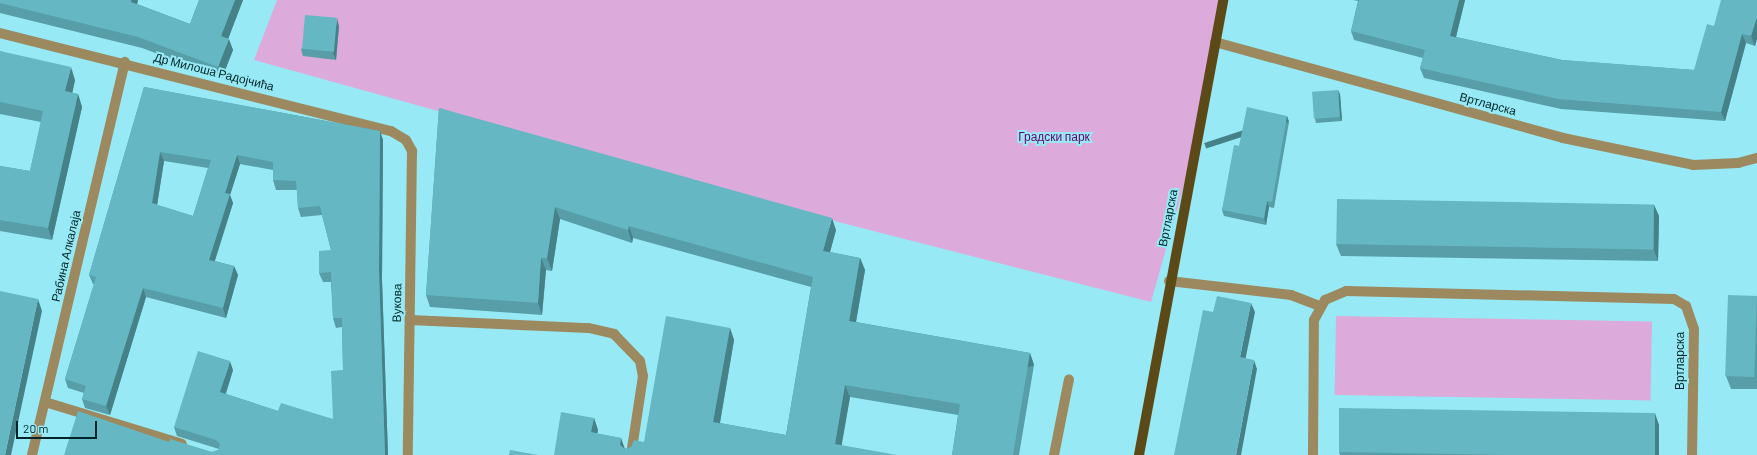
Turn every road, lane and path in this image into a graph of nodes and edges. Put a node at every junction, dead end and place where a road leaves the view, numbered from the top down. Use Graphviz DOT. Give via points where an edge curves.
graph roads {
  1 [pos="1223,0"];
  2 [pos="0,33"];
  3 [pos="1214,42"];
  4 [pos="125,62"];
  5 [pos="412,151"];
  6 [pos="1757,158"];
  7 [pos="1169,281"];
  8 [pos="1320,306"];
  9 [pos="410,320"];
  10 [pos="1069,380"];
  11 [pos="44,402"];
  12 [pos="194,448"];
  13 [pos="32,455"];
  14 [pos="408,455"];
  15 [pos="631,455"];
  16 [pos="1054,455"];
  17 [pos="1139,455"];
  18 [pos="1313,455"];
  19 [pos="1692,455"];
  1 -- 3 [label="main road, Вртларска"];
  2 -- 4 [label="street, Др Милоша Радојчића"];
  3 -- 6 [label="street, Вртларска" via="1563,138 1693,165 1738,163"];
  3 -- 7 [label="main road, Вртларска"];
  4 -- 5 [label="street, Др Милоша Радојчића" via="391,131 406,140"];
  4 -- 11 [label="street, Рабина Алкалаја"];
  5 -- 9 [label="street, Вукова"];
  7 -- 8 [label="street" via="1291,295"];
  7 -- 17 [label="main road, Вртларска"];
  8 -- 18 [label="street" via="1314,320"];
  8 -- 19 [label="street, Вртларска" via="1334,294 1346,291 1674,299 1686,306 1694,329"];
  9 -- 14 [label="street, Вукова"];
  9 -- 15 [label="street" via="589,328 614,334 640,361 643,376"];
  10 -- 16 [label="street"];
  11 -- 12 [label="street"];
  11 -- 13 [label="street, Рабина Алкалаја"];
}
